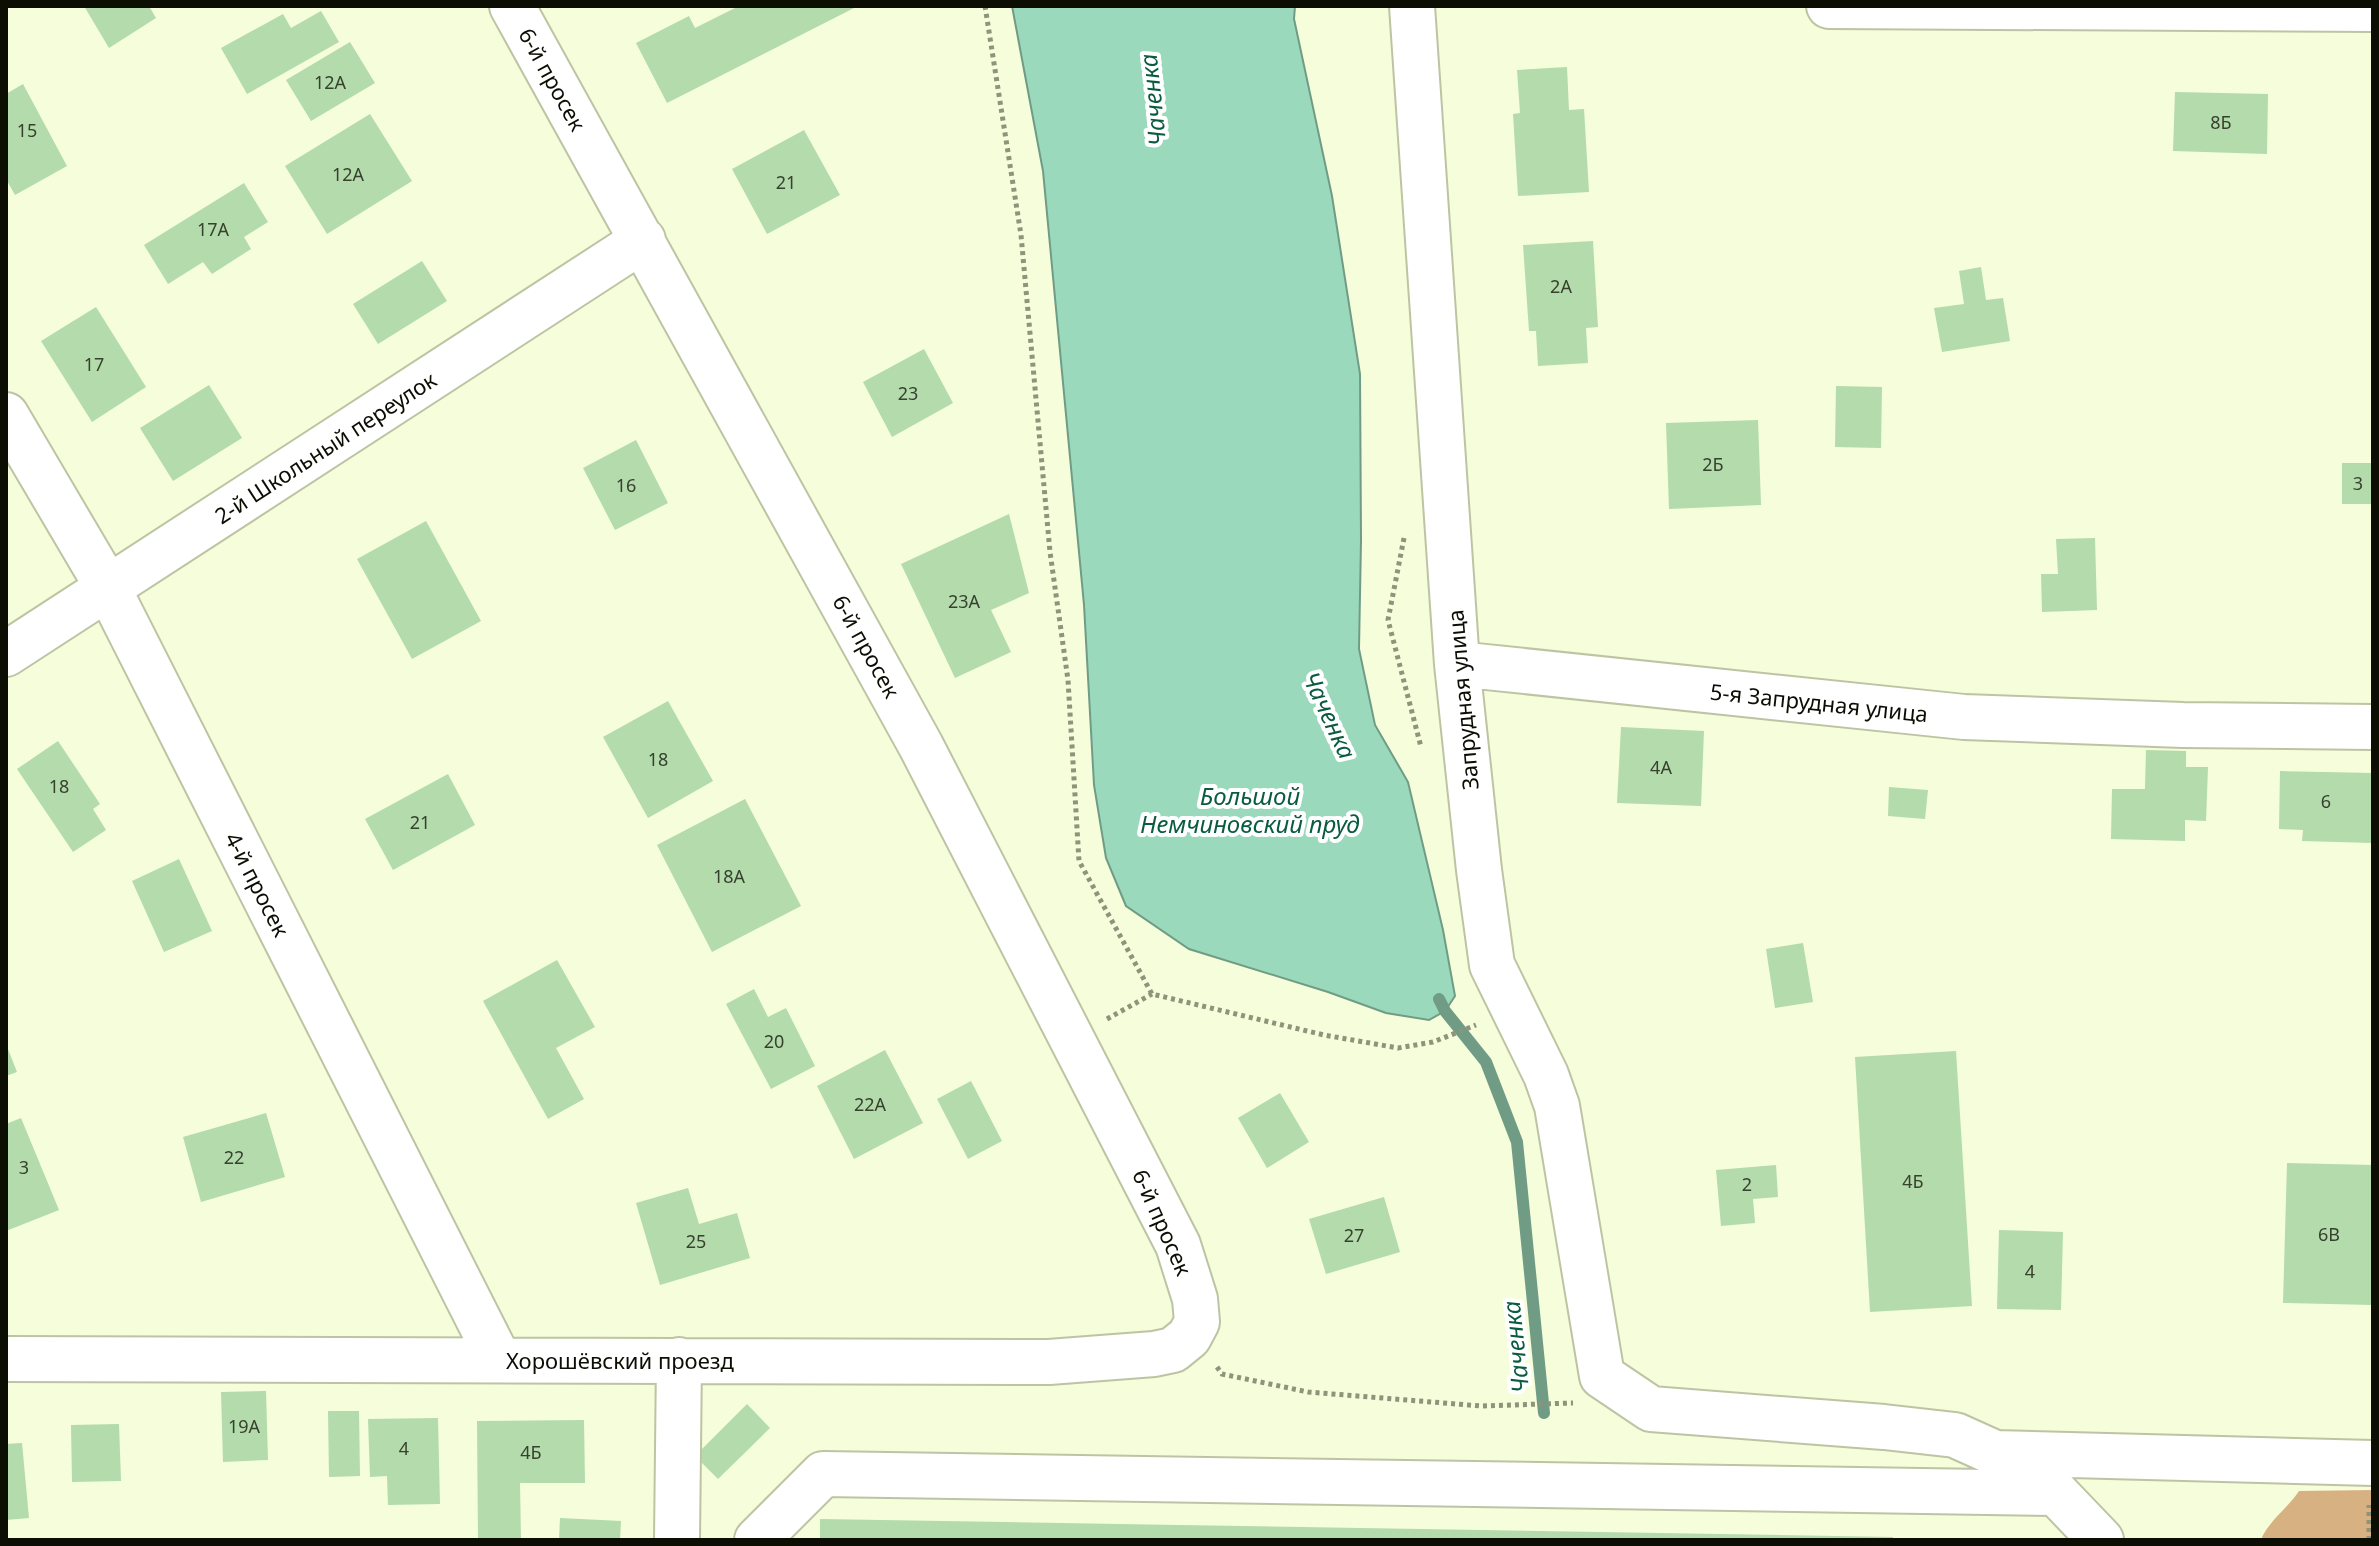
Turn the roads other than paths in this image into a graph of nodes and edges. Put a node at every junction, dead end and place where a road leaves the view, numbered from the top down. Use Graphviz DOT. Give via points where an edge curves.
graph roads {
  1 [pos="512,6"];
  2 [pos="1412,6"];
  3 [pos="1829,6"];
  4 [pos="2373,9"];
  5 [pos="643,240"];
  6 [pos="6,415"];
  7 [pos="108,588"];
  8 [pos="6,654"];
  9 [pos="1457,664"];
  10 [pos="2373,727"];
  11 [pos="1192,1318"];
  12 [pos="6,1359"];
  13 [pos="499,1360"];
  14 [pos="679,1360"];
  15 [pos="2373,1463"];
  16 [pos="677,1540"];
  17 [pos="757,1540"];
  18 [pos="2101,1540"];
  1 -- 5 [label="street, 6-й просек"];
  2 -- 9 [label="street, Запрудная улица"];
  3 -- 4 [label="street"];
  5 -- 7 [label="street, 2-й Школьный переулок"];
  5 -- 11 [label="street, 6-й просек" via="914,732 1178,1245"];
  6 -- 7 [label="street, 4-й просек"];
  7 -- 8 [label="street, 2-й Школьный переулок"];
  7 -- 13 [label="street, 4-й просек"];
  9 -- 10 [label="street, 5-я Запрудная улица" via="1964,717"];
  9 -- 15 [label="street, Запрудная улица" via="1492,965 1557,1106 1587,1390 1651,1409 1955,1435 1995,1453"];
  11 -- 14 [label="street, Хорошёвский проезд" via="1173,1350 1154,1354 1049,1362"];
  12 -- 13 [label="street, Хорошёвский проезд"];
  13 -- 14 [label="street, Хорошёвский проезд"];
  14 -- 16 [label="street"];
  17 -- 18 [label="street" via="823,1474 2056,1493"];
}
